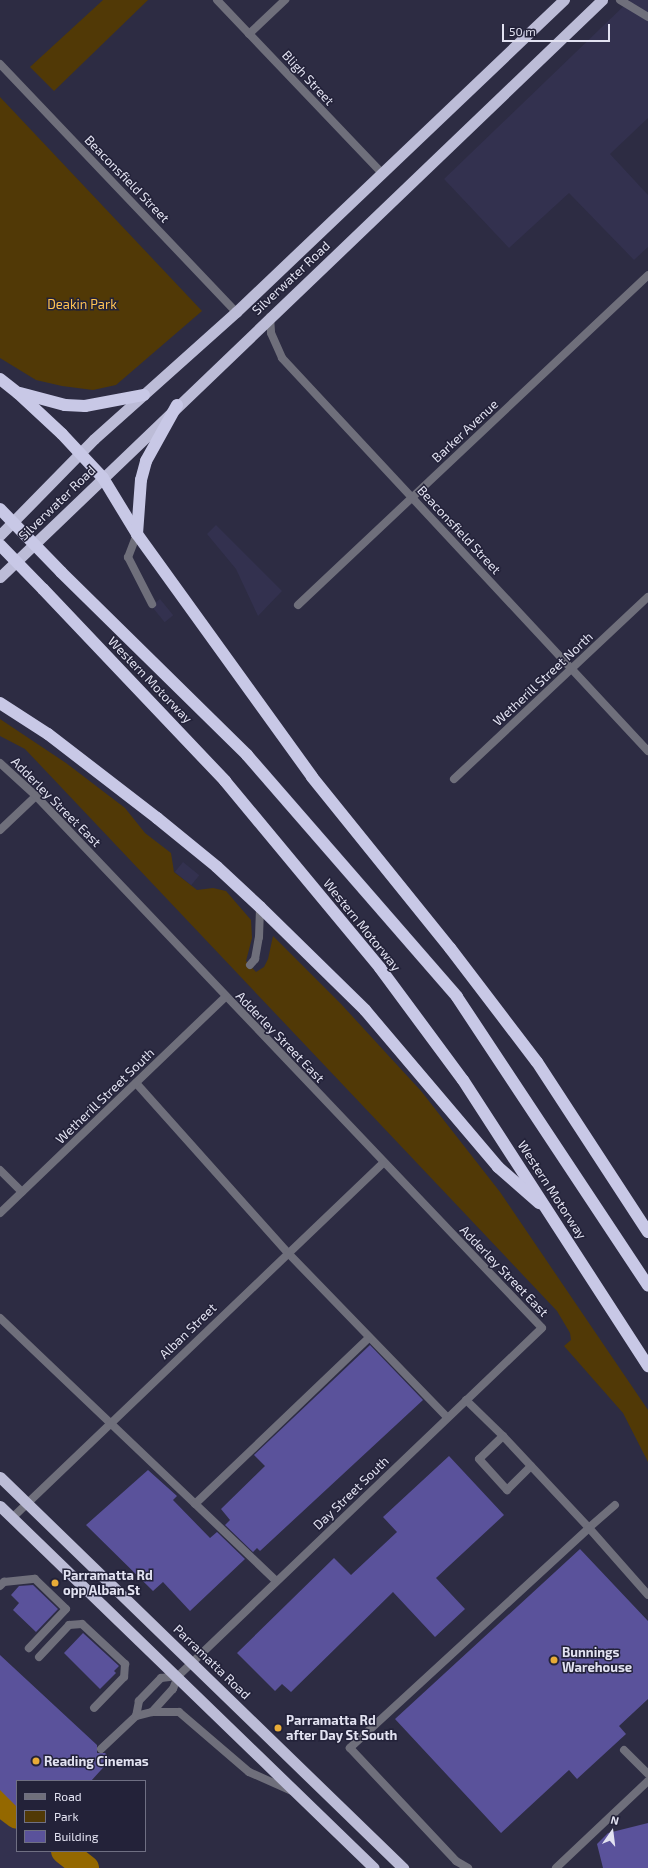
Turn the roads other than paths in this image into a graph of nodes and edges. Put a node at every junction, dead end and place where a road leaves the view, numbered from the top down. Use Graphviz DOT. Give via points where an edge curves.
graph roads {
  1 [pos="217,0"];
  2 [pos="285,0"];
  3 [pos="564,0"];
  4 [pos="602,0"];
  5 [pos="620,0"];
  6 [pos="648,17"];
  7 [pos="249,34"];
  8 [pos="0,64"];
  9 [pos="381,172"];
  10 [pos="648,275"];
  11 [pos="236,312"];
  12 [pos="270,317"];
  13 [pos="0,379"];
  14 [pos="18,393"];
  15 [pos="144,395"];
  16 [pos="178,405"];
  17 [pos="80,454"];
  18 [pos="103,478"];
  19 [pos="411,498"];
  20 [pos="0,509"];
  21 [pos="137,534"];
  22 [pos="0,535"];
  23 [pos="0,545"];
  24 [pos="0,578"];
  25 [pos="648,597"];
  26 [pos="152,604"];
  27 [pos="298,605"];
  28 [pos="572,668"];
  29 [pos="0,703"];
  30 [pos="0,713"];
  31 [pos="648,751"];
  32 [pos="0,763"];
  33 [pos="454,779"];
  34 [pos="36,796"];
  35 [pos="157,818"];
  36 [pos="0,830"];
  37 [pos="260,907"];
  38 [pos="250,965"];
  39 [pos="225,997"];
  40 [pos="136,1083"];
  41 [pos="382,1163"];
  42 [pos="0,1170"];
  43 [pos="22,1192"];
  44 [pos="1,1208"];
  45 [pos="551,1213"];
  46 [pos="648,1232"];
  47 [pos="288,1253"];
  48 [pos="648,1286"];
  49 [pos="0,1318"];
  50 [pos="542,1328"];
  51 [pos="369,1338"];
  52 [pos="648,1366"];
  53 [pos="466,1400"];
  54 [pos="447,1417"];
  55 [pos="110,1422"];
  56 [pos="503,1436"];
  57 [pos="531,1466"];
  58 [pos="0,1477"];
  59 [pos="26,1503"];
  60 [pos="195,1504"];
  61 [pos="615,1504"];
  62 [pos="0,1506"];
  63 [pos="12,1518"];
  64 [pos="589,1528"];
  65 [pos="276,1581"];
  66 [pos="0,1586"];
  67 [pos="648,1595"];
  68 [pos="29,1648"];
  69 [pos="39,1657"];
  70 [pos="192,1662"];
  71 [pos="178,1676"];
  72 [pos="94,1708"];
  73 [pos="152,1712"];
  74 [pos="136,1716"];
  75 [pos="101,1749"];
  76 [pos="624,1750"];
  77 [pos="648,1774"];
  78 [pos="648,1781"];
  79 [pos="297,1793"];
  80 [pos="374,1868"];
  81 [pos="403,1868"];
  82 [pos="468,1868"];
  83 [pos="556,1868"];
  1 -- 7 [label="street, Bligh Street"];
  2 -- 7 [label="street"];
  3 -- 9 [label="highway, Silverwater Road"];
  4 -- 12 [label="highway, Silverwater Road"];
  5 -- 6 [label="street"];
  7 -- 9 [label="street, Bligh Street"];
  8 -- 11 [label="street, Beaconsfield Street"];
  9 -- 11 [label="highway, Silverwater Road"];
  10 -- 19 [label="street, Barker Avenue"];
  11 -- 15 [label="highway, Silverwater Road"];
  12 -- 16 [label="highway, Silverwater Road"];
  12 -- 19 [label="street, Beaconsfield Street" via="271,333 282,358"];
  13 -- 14 [label="highway"];
  14 -- 15 [label="highway" via="65,405 85,406"];
  14 -- 17 [label="highway"];
  15 -- 17 [label="highway, Silverwater Road"];
  16 -- 18 [label="highway, Silverwater Road"];
  16 -- 21 [label="highway" via="146,461 141,480"];
  17 -- 18 [label="highway"];
  17 -- 22 [label="highway, Silverwater Road"];
  18 -- 21 [label="highway"];
  18 -- 24 [label="highway, Silverwater Road"];
  19 -- 27 [label="street, Barker Avenue"];
  19 -- 28 [label="street, Beaconsfield Street"];
  20 -- 48 [label="highway, Western Motorway, bridge" via="247,755 457,997"];
  21 -- 26 [label="street" via="128,557"];
  21 -- 46 [label="highway" via="312,778 450,948 537,1062"];
  23 -- 45 [label="highway, Western Motorway, bridge" via="225,781 380,968 463,1080"];
  25 -- 28 [label="street, Wetherill Street North"];
  28 -- 31 [label="street, Beaconsfield Street"];
  28 -- 33 [label="street, Wetherill Street North"];
  29 -- 35 [label="highway" via="48,734"];
  30 -- 35 [label="highway"];
  32 -- 34 [label="street, Adderley Street East"];
  34 -- 36 [label="street"];
  34 -- 39 [label="street, Adderley Street East"];
  35 -- 37 [label="highway" via="218,867"];
  37 -- 38 [label="street" via="258,943 255,959"];
  37 -- 45 [label="highway" via="365,1010 498,1167"];
  39 -- 40 [label="street, Wetherill Street South"];
  39 -- 41 [label="street, Adderley Street East"];
  40 -- 43 [label="street, Wetherill Street South"];
  40 -- 47 [label="street"];
  41 -- 47 [label="street, Alban Street"];
  41 -- 50 [label="street, Adderley Street East"];
  42 -- 43 [label="street"];
  43 -- 44 [label="street, Wetherill Street South"];
  45 -- 52 [label="highway, Western Motorway"];
  47 -- 51 [label="street"];
  47 -- 55 [label="street, Alban Street"];
  49 -- 55 [label="street"];
  50 -- 53 [label="street, Day Street South"];
  51 -- 54 [label="street"];
  51 -- 60 [label="street"];
  53 -- 54 [label="street, Day Street South"];
  53 -- 56 [label="street"];
  54 -- 65 [label="street, Day Street South"];
  55 -- 59 [label="street, Alban Street"];
  55 -- 60 [label="street"];
  56 -- 57 [label="street"];
  56 -- 57 [label="street" via="479,1459 507,1490"];
  57 -- 64 [label="street"];
  58 -- 59 [label="highway, Parramatta Road"];
  59 -- 63 [label="street, Alban Street"];
  59 -- 70 [label="highway, Parramatta Road"];
  60 -- 65 [label="street"];
  61 -- 64 [label="street"];
  62 -- 63 [label="highway"];
  63 -- 71 [label="highway"];
  64 -- 67 [label="street"];
  64 -- 82 [label="street" via="350,1748 456,1861"];
  65 -- 70 [label="street, Day Street South"];
  66 -- 68 [label="street" via="4,1582 35,1579 66,1609"];
  69 -- 72 [label="street" via="69,1625 82,1624 125,1664 124,1676"];
  70 -- 71 [label="street, Day Street South"];
  70 -- 81 [label="highway, Parramatta Road"];
  71 -- 73 [label="street, Day Street South" via="173,1689"];
  71 -- 74 [label="street" via="160,1678 139,1701"];
  71 -- 79 [label="highway"];
  73 -- 74 [label="street"];
  73 -- 79 [label="street" via="179,1712 249,1772"];
  74 -- 75 [label="street"];
  76 -- 77 [label="street"];
  78 -- 83 [label="street"];
  79 -- 80 [label="highway"];
}
